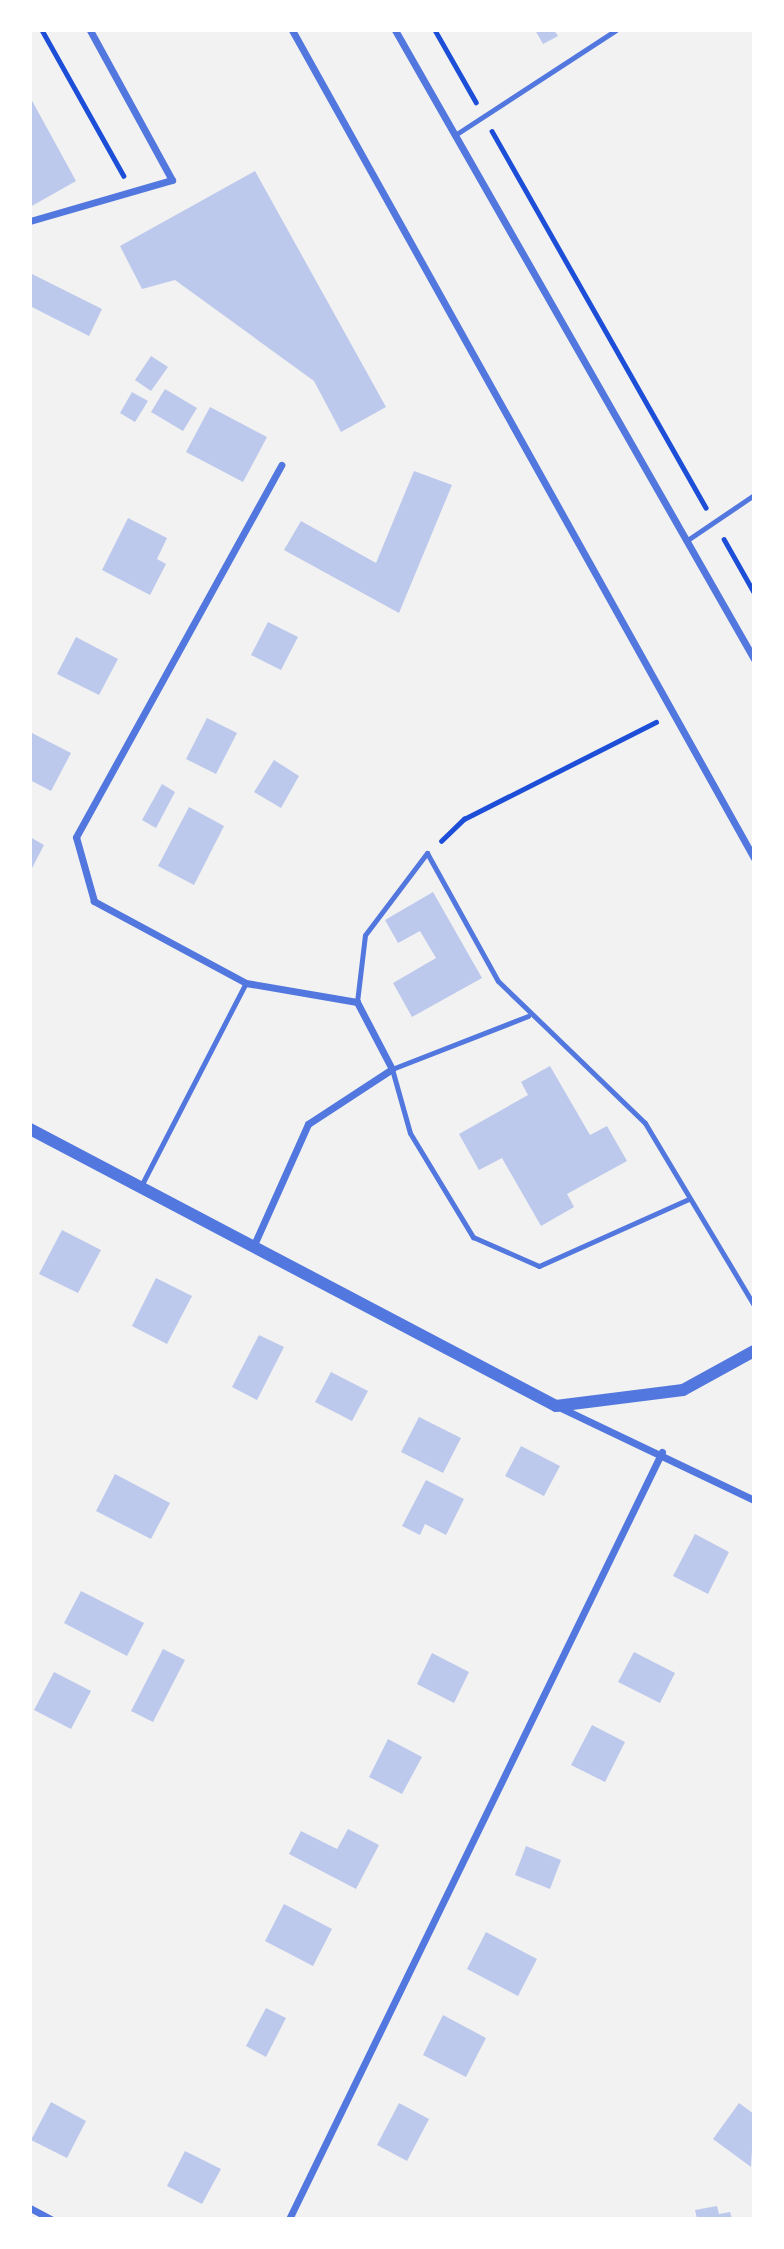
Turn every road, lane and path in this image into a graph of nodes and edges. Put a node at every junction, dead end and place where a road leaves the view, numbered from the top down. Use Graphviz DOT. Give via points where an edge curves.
graph roads {
  1 [pos="42,30"];
  2 [pos="90,30"];
  3 [pos="292,30"];
  4 [pos="395,30"];
  5 [pos="435,30"];
  6 [pos="616,30"];
  7 [pos="482,113"];
  8 [pos="489,125"];
  9 [pos="455,135"];
  10 [pos="132,191"];
  11 [pos="30,221"];
  12 [pos="281,466"];
  13 [pos="754,495"];
  14 [pos="713,520"];
  15 [pos="720,532"];
  16 [pos="686,541"];
  17 [pos="754,592"];
  18 [pos="754,659"];
  19 [pos="673,713"];
  20 [pos="427,853"];
  21 [pos="754,858"];
  22 [pos="246,983"];
  23 [pos="357,1002"];
  24 [pos="528,1016"];
  25 [pos="392,1069"];
  26 [pos="30,1129"];
  27 [pos="141,1186"];
  28 [pos="689,1199"];
  29 [pos="253,1247"];
  30 [pos="754,1305"];
  31 [pos="754,1351"];
  32 [pos="556,1406"];
  33 [pos="662,1452"];
  34 [pos="754,1500"];
  35 [pos="30,2208"];
  36 [pos="51,2219"];
  37 [pos="289,2219"];
  1 -- 10 [label="path"];
  2 -- 10 [label="street" via="172,180"];
  3 -- 19 [label="street"];
  4 -- 9 [label="street"];
  5 -- 7 [label="path"];
  6 -- 9 [label="lane"];
  8 -- 14 [label="path"];
  9 -- 16 [label="street"];
  10 -- 11 [label="street"];
  12 -- 22 [label="street" via="76,837 94,901"];
  13 -- 16 [label="lane"];
  15 -- 17 [label="path"];
  16 -- 18 [label="street"];
  19 -- 20 [label="path" via="464,819"];
  19 -- 21 [label="street"];
  20 -- 23 [label="lane" via="365,935"];
  20 -- 24 [label="lane" via="498,981"];
  22 -- 23 [label="street"];
  22 -- 27 [label="lane"];
  23 -- 25 [label="street"];
  24 -- 25 [label="lane"];
  24 -- 28 [label="lane" via="645,1123"];
  25 -- 28 [label="lane" via="410,1133 473,1237 539,1266"];
  25 -- 29 [label="street" via="309,1124"];
  26 -- 27 [label="street"];
  27 -- 29 [label="street"];
  28 -- 30 [label="lane"];
  29 -- 32 [label="street"];
  31 -- 32 [label="street" via="683,1390"];
  32 -- 33 [label="street"];
  33 -- 34 [label="street"];
  33 -- 37 [label="street"];
  35 -- 36 [label="street"];
}
